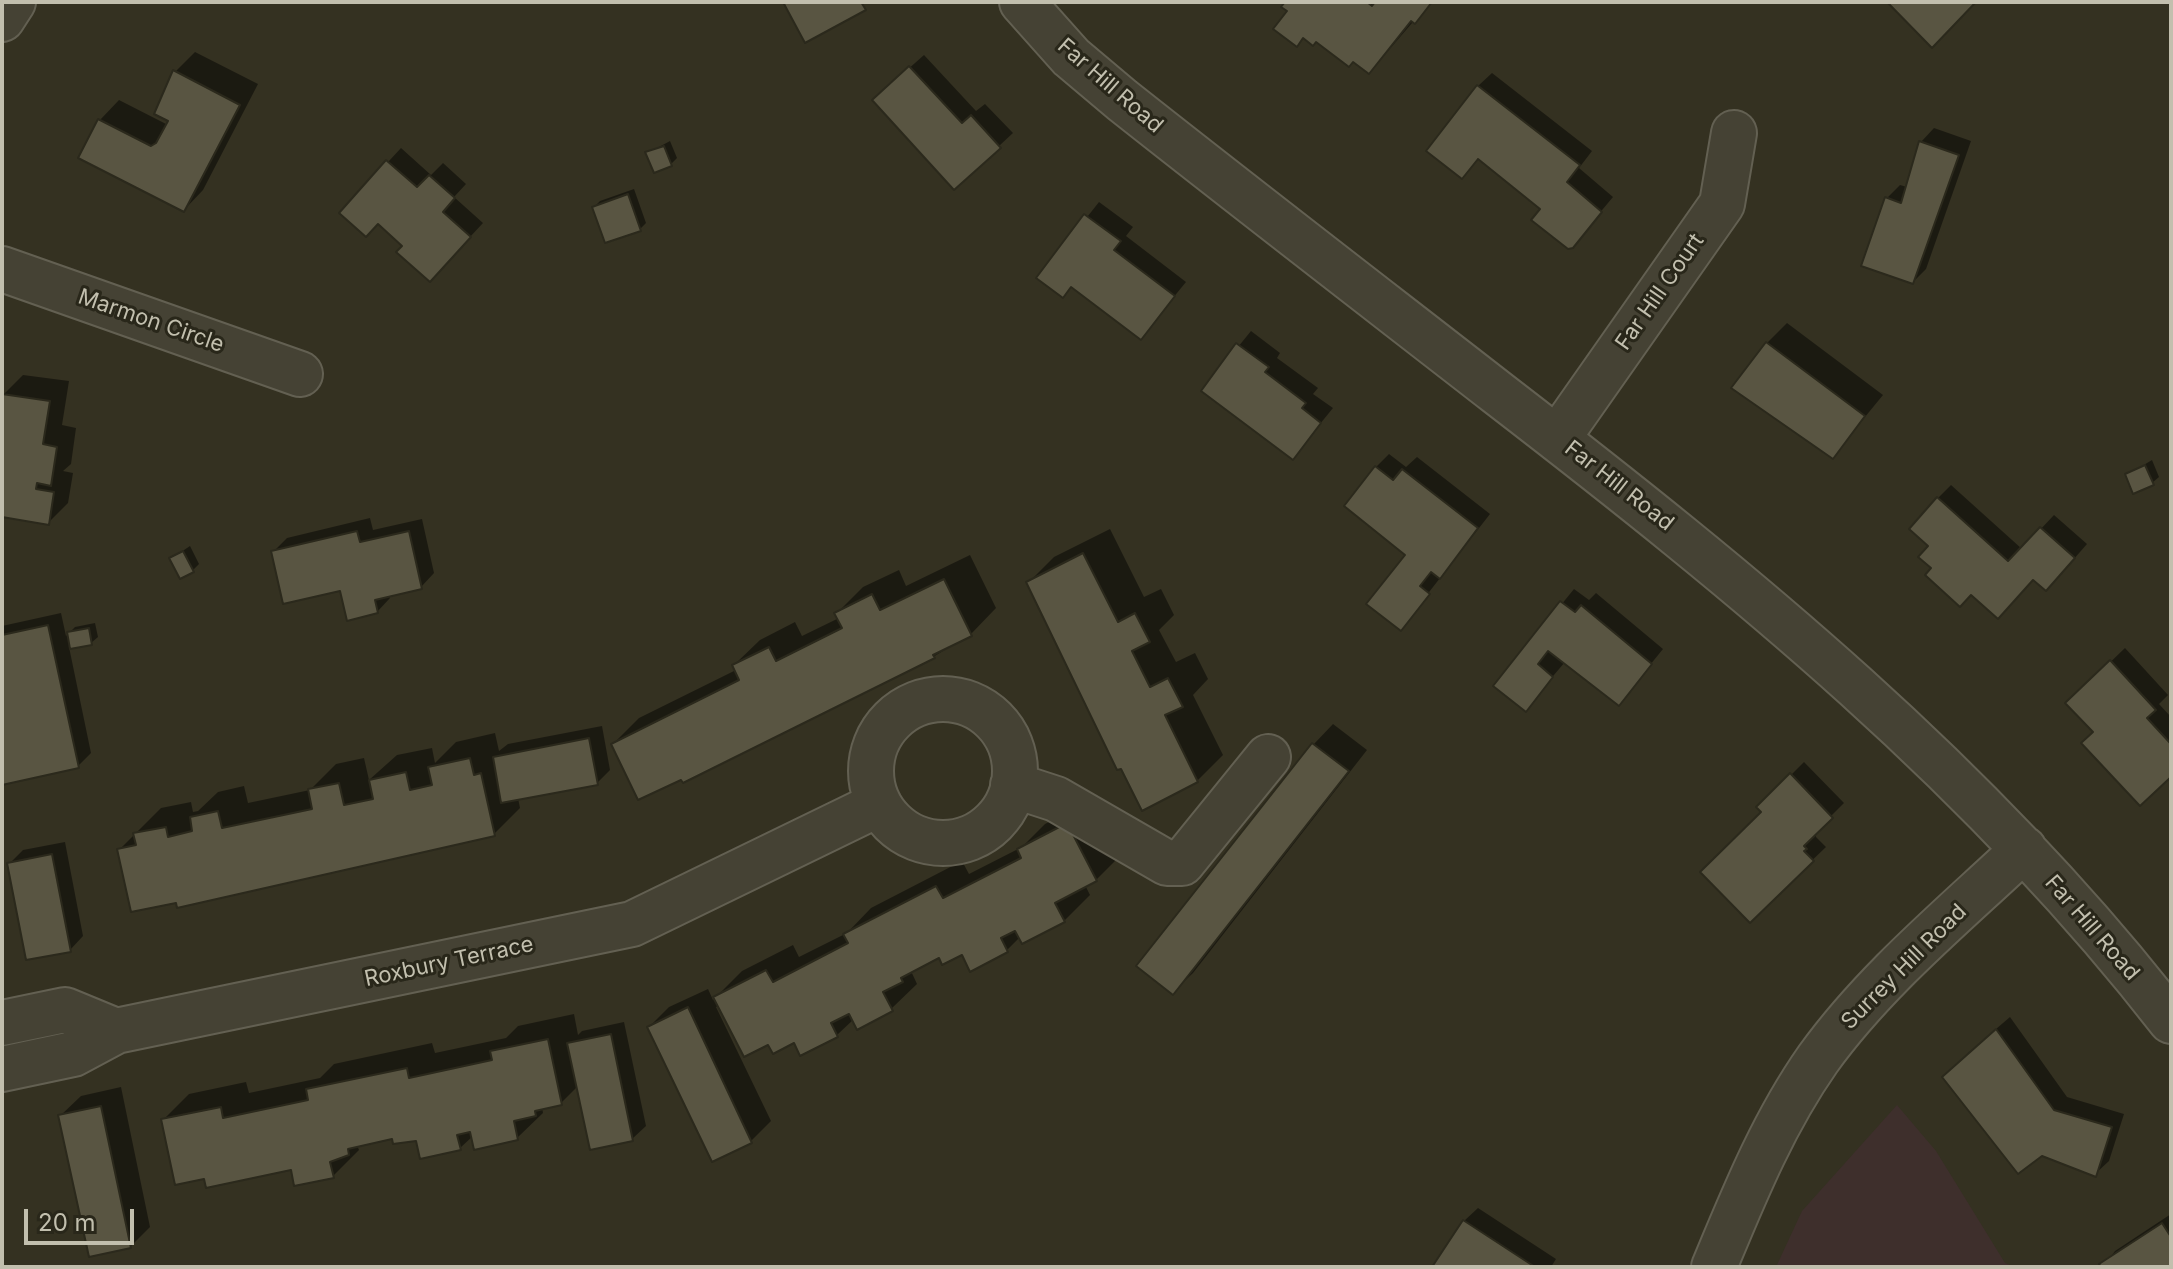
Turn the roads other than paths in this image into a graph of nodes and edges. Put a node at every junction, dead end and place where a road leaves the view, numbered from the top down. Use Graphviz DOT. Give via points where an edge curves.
graph roads {
  1 [pos="13,2"];
  2 [pos="1022,2"];
  3 [pos="2,19"];
  4 [pos="1734,133"];
  5 [pos="2,269"];
  6 [pos="300,374"];
  7 [pos="1557,439"];
  8 [pos="1268,757"];
  9 [pos="1013,785"];
  10 [pos="879,804"];
  11 [pos="2024,849"];
  12 [pos="2171,1021"];
  13 [pos="2,1023"];
  14 [pos="116,1031"];
  15 [pos="2,1069"];
  16 [pos="1714,1267"];
  1 -- 3 [label="street"];
  2 -- 7 [label="street, Far Hill Road" via="1071,57 1113,92"];
  4 -- 7 [label="street, Far Hill Court" via="1722,204"];
  5 -- 6 [label="street, Marmon Circle"];
  7 -- 11 [label="street, Far Hill Road" via="1804,638"];
  8 -- 9 [label="street" via="1182,863 1167,863 1056,799"];
  9 -- 10 [label="street" via="1000,816 982,832 960,841 936,843 913,836 893,823"];
  9 -- 10 [label="street" via="1012,748 1001,727 962,701 938,699 915,704 880,736 872,770"];
  10 -- 14 [label="street, Roxbury Terrace" via="632,924"];
  11 -- 12 [label="street, Far Hill Road"];
  11 -- 16 [label="street, Surrey Hill Road" via="1858,1008 1817,1061 1781,1118"];
  13 -- 14 [label="street" via="65,1010"];
  14 -- 15 [label="street, Roxbury Terrace" via="73,1054"];
}
